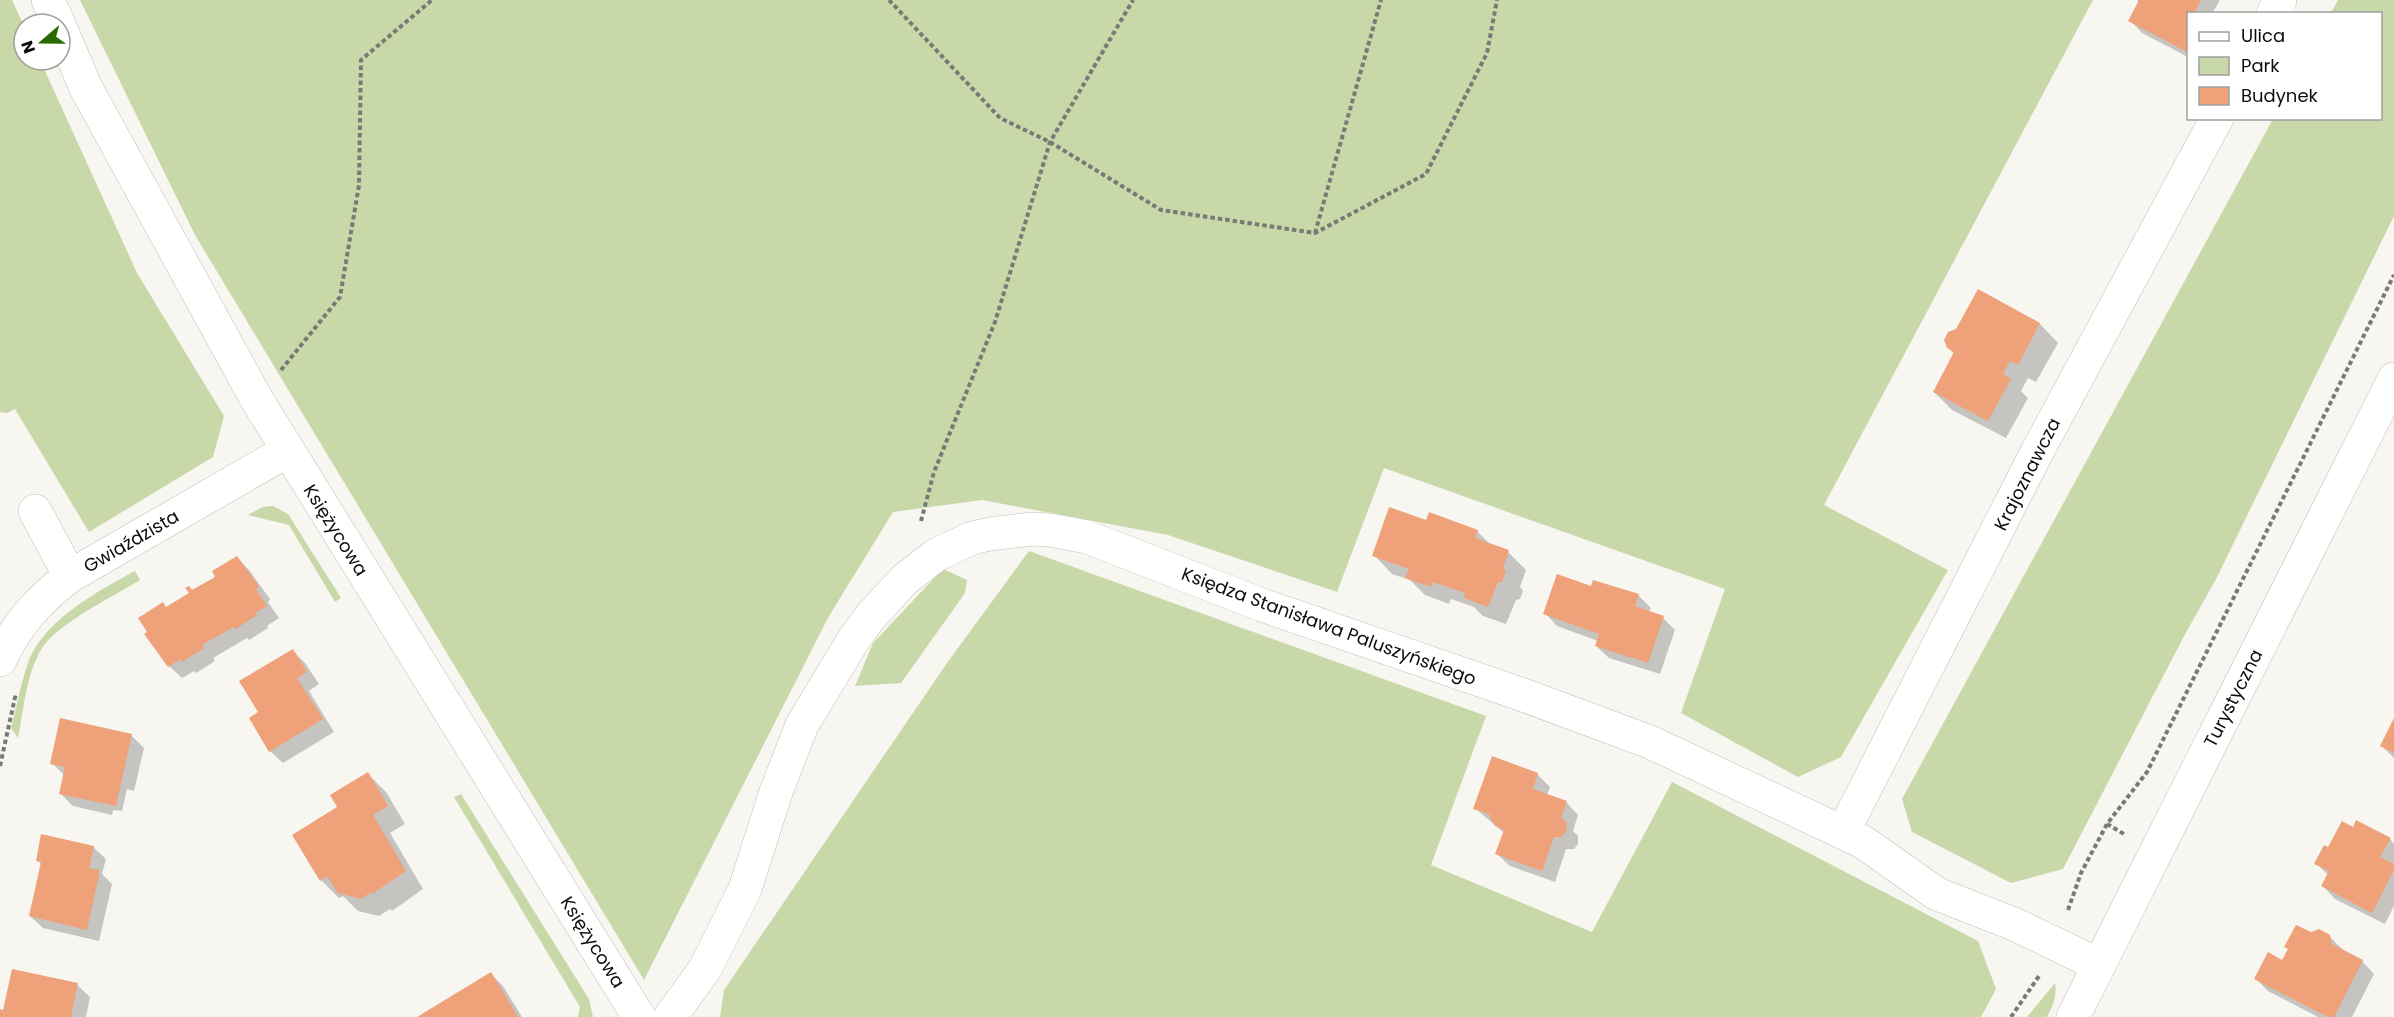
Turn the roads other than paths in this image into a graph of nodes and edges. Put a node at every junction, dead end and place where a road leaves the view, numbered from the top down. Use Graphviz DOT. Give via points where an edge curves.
graph roads {
  1 [pos="72,56"];
  2 [pos="2216,120"];
  3 [pos="2394,379"];
  4 [pos="287,451"];
  5 [pos="35,511"];
  6 [pos="70,576"];
  7 [pos="0,660"];
  8 [pos="1843,832"];
  9 [pos="2099,965"];
  10 [pos="639,1017"];
  11 [pos="669,1017"];
  12 [pos="2073,1017"];
  1 -- 4 [label="street, Księżycowa" via="86,88"];
  2 -- 8 [label="street, Krajoznawcza" via="2037,452"];
  3 -- 9 [label="street, Turystyczna"];
  4 -- 6 [label="street, Gwiaździsta"];
  4 -- 10 [label="street, Księżycowa"];
  5 -- 6 [label="street"];
  6 -- 7 [label="street, Gwiaździsta" via="29,613"];
  8 -- 9 [label="street, Księdza Stanisława Paluszyńskiego" via="1937,894 2060,929"];
  8 -- 11 [label="street, Księdza Stanisława Paluszyńskiego" via="1650,742 1263,605 1087,537 1050,530 1010,531 972,538 936,555 904,580 854,639 802,725 746,889 705,969"];
  9 -- 12 [label="street, Turystyczna"];
}
